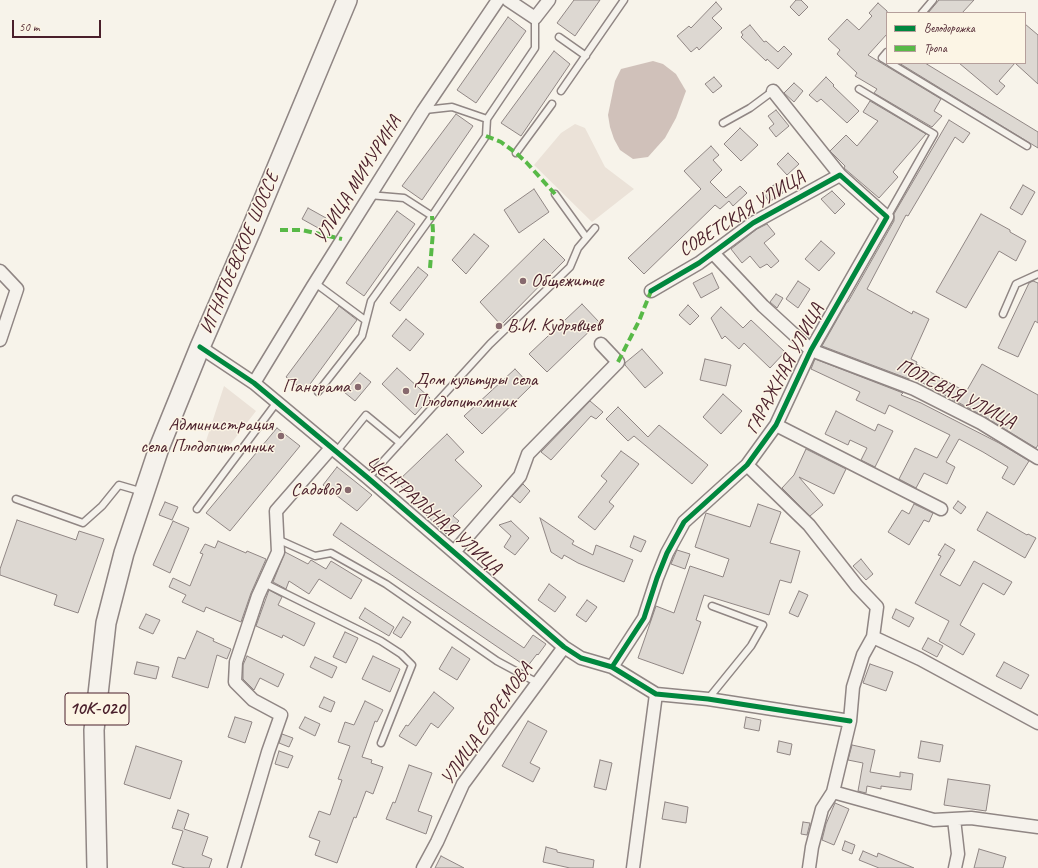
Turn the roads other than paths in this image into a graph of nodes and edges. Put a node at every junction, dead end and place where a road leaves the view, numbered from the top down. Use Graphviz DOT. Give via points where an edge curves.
graph roads {
  1 [pos="346,0"];
  2 [pos="498,0"];
  3 [pos="508,0"];
  4 [pos="548,0"];
  5 [pos="624,0"];
  6 [pos="933,0"];
  7 [pos="923,12"];
  8 [pos="535,18"];
  9 [pos="559,37"];
  10 [pos="886,53"];
  11 [pos="586,56"];
  12 [pos="886,60"];
  13 [pos="892,64"];
  14 [pos="859,89"];
  15 [pos="561,91"];
  16 [pos="773,91"];
  17 [pos="552,104"];
  18 [pos="423,111"];
  19 [pos="487,119"];
  20 [pos="723,123"];
  21 [pos="1027,146"];
  22 [pos="516,153"];
  23 [pos="840,175"];
  24 [pos="555,194"];
  25 [pos="369,196"];
  26 [pos="432,216"];
  27 [pos="887,217"];
  28 [pos="594,228"];
  29 [pos="586,237"];
  30 [pos="713,253"];
  31 [pos="0,271"];
  32 [pos="1038,274"];
  33 [pos="315,283"];
  34 [pos="651,291"];
  35 [pos="1003,314"];
  36 [pos="366,320"];
  37 [pos="0,340"];
  38 [pos="601,344"];
  39 [pos="200,347"];
  40 [pos="811,350"];
  41 [pos="254,383"];
  42 [pos="318,392"];
  43 [pos="277,402"];
  44 [pos="776,425"];
  45 [pos="400,443"];
  46 [pos="334,450"];
  47 [pos="1038,458"];
  48 [pos="747,465"];
  49 [pos="368,478"];
  50 [pos="144,492"];
  51 [pos="16,499"];
  52 [pos="197,509"];
  53 [pos="941,509"];
  54 [pos="277,539"];
  55 [pos="454,552"];
  56 [pos="264,582"];
  57 [pos="712,606"];
  58 [pos="873,637"];
  59 [pos="564,647"];
  60 [pos="612,667"];
  61 [pos="538,683"];
  62 [pos="656,694"];
  63 [pos="708,699"];
  64 [pos="850,721"];
  65 [pos="1038,723"];
  66 [pos="381,743"];
  67 [pos="833,792"];
  68 [pos="954,819"];
  69 [pos="1038,827"];
  70 [pos="97,868"];
  71 [pos="234,868"];
  72 [pos="423,868"];
  73 [pos="633,868"];
  74 [pos="810,868"];
  75 [pos="956,868"];
  1 -- 39 [label="main road, ИГНАТЬЕВСКОЕ ШОССЕ"];
  2 -- 18 [label="street, УЛИЦА МИЧУРИНА"];
  3 -- 8 [label="street"];
  4 -- 8 [label="street"];
  5 -- 11 [label="lane"];
  6 -- 7 [label="lane"];
  8 -- 19 [label="lane" via="534,48"];
  9 -- 11 [label="lane"];
  10 -- 12 [label="lane" via="882,58"];
  11 -- 15 [label="lane"];
  13 -- 21 [label="lane"];
  14 -- 27 [label="lane" via="934,134"];
  16 -- 20 [label="lane"];
  16 -- 23 [label="street"];
  17 -- 22 [label="lane"];
  18 -- 19 [label="lane" via="452,107"];
  18 -- 25 [label="street, УЛИЦА МИЧУРИНА"];
  19 -- 26 [label="lane" via="486,136"];
  23 -- 27 [label="street"];
  23 -- 30 [label="street, СОВЕТСКАЯ УЛИЦА" via="753,223"];
  24 -- 29 [label="lane"];
  25 -- 26 [label="lane" via="404,198"];
  25 -- 33 [label="street, УЛИЦА МИЧУРИНА"];
  26 -- 36 [label="lane" via="371,301"];
  27 -- 40 [label="street, ГАРАЖНАЯ УЛИЦА"];
  28 -- 29 [label="lane"];
  29 -- 45 [label="lane" via="570,267 490,344"];
  30 -- 34 [label="street, СОВЕТСКАЯ УЛИЦА"];
  30 -- 40 [label="street" via="763,306"];
  31 -- 37 [label="street" via="17,289"];
  32 -- 35 [label="lane" via="1016,284"];
  33 -- 36 [label="lane"];
  33 -- 41 [label="street, УЛИЦА МИЧУРИНА"];
  36 -- 42 [label="lane" via="362,336"];
  38 -- 55 [label="street" via="618,362 528,454 520,476"];
  39 -- 41 [label="street, ЦЕНТРАЛЬНАЯ УЛИЦА"];
  39 -- 50 [label="main road, ИГНАТЬЕВСКОЕ ШОССЕ"];
  40 -- 44 [label="street, ГАРАЖНАЯ УЛИЦА"];
  40 -- 47 [label="street, ПОЛЕВАЯ УЛИЦА" via="914,389 981,423"];
  41 -- 43 [label="street, ЦЕНТРАЛЬНАЯ УЛИЦА"];
  43 -- 46 [label="street, ЦЕНТРАЛЬНАЯ УЛИЦА"];
  43 -- 52 [label="lane"];
  44 -- 48 [label="street, ГАРАЖНАЯ УЛИЦА"];
  44 -- 53 [label="street"];
  45 -- 46 [label="lane" via="366,415"];
  45 -- 49 [label="lane"];
  46 -- 49 [label="street, ЦЕНТРАЛЬНАЯ УЛИЦА"];
  46 -- 54 [label="street" via="276,511"];
  48 -- 58 [label="street" via="808,525 877,607"];
  48 -- 60 [label="street, ГАРАЖНАЯ УЛИЦА" via="684,522 667,553 644,618"];
  49 -- 55 [label="street, ЦЕНТРАЛЬНАЯ УЛИЦА"];
  50 -- 51 [label="lane" via="119,485 102,506 83,523"];
  50 -- 70 [label="main road, ИГНАТЬЕВСКОЕ ШОССЕ / 10К-020" via="124,553 106,623 94,730"];
  54 -- 56 [label="street" via="278,552"];
  54 -- 61 [label="lane" via="315,556 331,554 386,584 497,661"];
  55 -- 59 [label="street, ЦЕНТРАЛЬНАЯ УЛИЦА"];
  56 -- 66 [label="lane" via="381,641 412,665"];
  56 -- 71 [label="street" via="236,662 234,682 252,700 281,715"];
  57 -- 63 [label="lane" via="763,625 751,646"];
  58 -- 64 [label="street" via="863,655 853,687"];
  58 -- 65 [label="street" via="920,659"];
  59 -- 60 [label="street, ЦЕНТРАЛЬНАЯ УЛИЦА" via="581,658"];
  59 -- 61 [label="street, УЛИЦА ЕФРЕМОВА"];
  60 -- 62 [label="street, ЦЕНТРАЛЬНАЯ УЛИЦА"];
  61 -- 72 [label="street, УЛИЦА ЕФРЕМОВА" via="463,784"];
  62 -- 63 [label="street"];
  62 -- 73 [label="street"];
  63 -- 64 [label="street"];
  64 -- 67 [label="street"];
  67 -- 68 [label="street" via="934,820"];
  67 -- 74 [label="street" via="822,809 812,847"];
  68 -- 69 [label="street" via="971,818"];
  68 -- 75 [label="street" via="958,854"];
}
